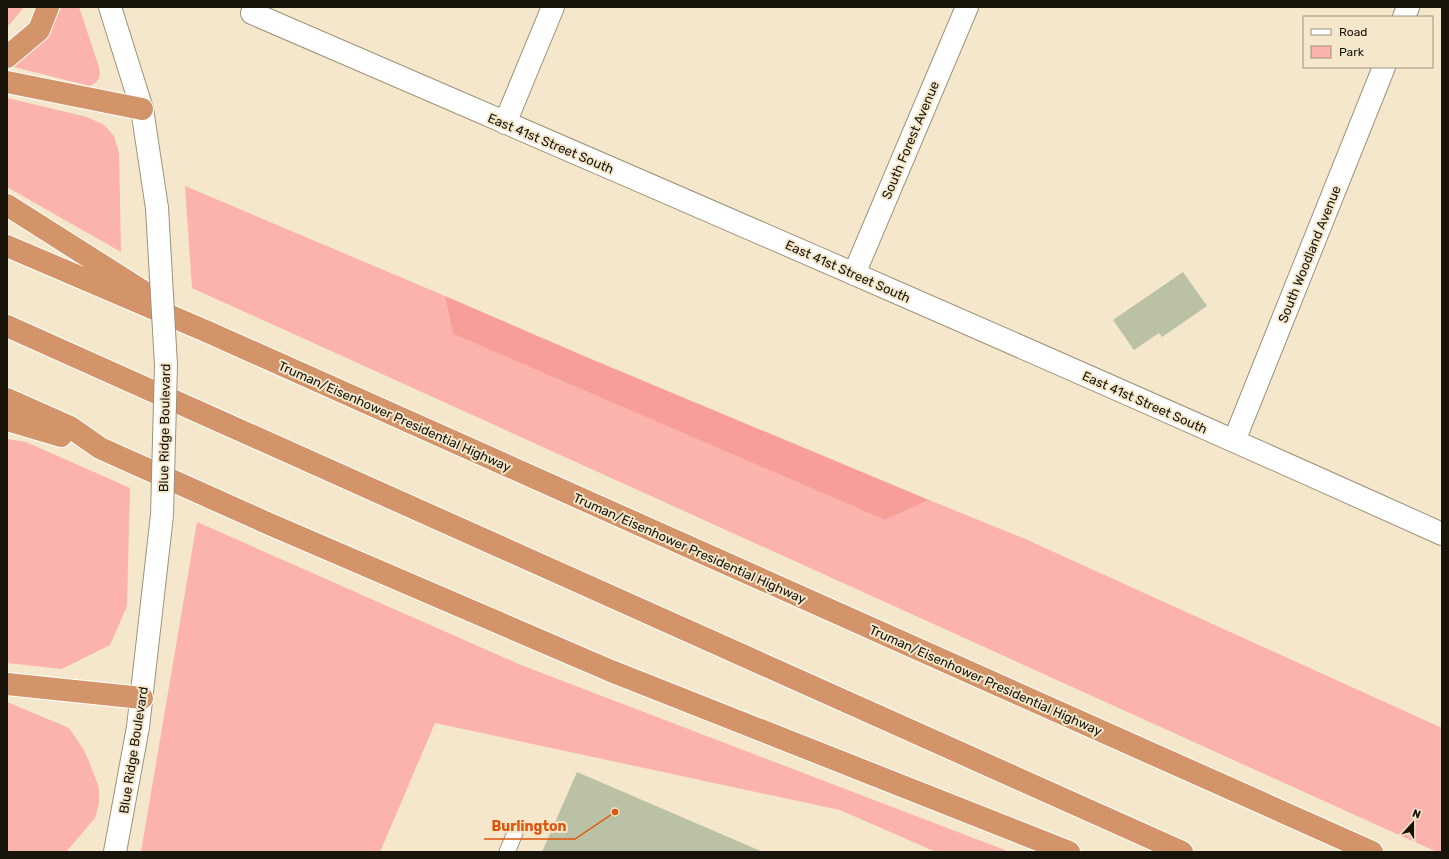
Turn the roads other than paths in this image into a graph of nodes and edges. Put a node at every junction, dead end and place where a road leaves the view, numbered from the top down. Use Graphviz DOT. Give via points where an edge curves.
graph roads {
  1 [pos="48,7"];
  2 [pos="110,7"];
  3 [pos="553,7"];
  4 [pos="967,7"];
  5 [pos="252,13"];
  6 [pos="7,57"];
  7 [pos="1384,68"];
  8 [pos="7,82"];
  9 [pos="142,109"];
  10 [pos="505,123"];
  11 [pos="7,205"];
  12 [pos="7,246"];
  13 [pos="854,274"];
  14 [pos="7,326"];
  15 [pos="208,332"];
  16 [pos="7,399"];
  17 [pos="7,420"];
  18 [pos="1234,441"];
  19 [pos="100,448"];
  20 [pos="1442,534"];
  21 [pos="7,684"];
  22 [pos="142,698"];
  23 [pos="515,833"];
  24 [pos="115,852"];
  25 [pos="507,852"];
  26 [pos="1069,852"];
  27 [pos="1182,852"];
  28 [pos="1372,852"];
  1 -- 6 [label="highway" via="39,30"];
  2 -- 9 [label="street, Blue Ridge Boulevard"];
  3 -- 10 [label="street"];
  4 -- 13 [label="street, South Forest Avenue"];
  5 -- 10 [label="street, East 41st Street South"];
  7 -- 18 [label="street, South Woodland Avenue"];
  8 -- 9 [label="highway"];
  9 -- 22 [label="street, Blue Ridge Boulevard, bridge" via="157,208 166,364 162,515"];
  10 -- 13 [label="street, East 41st Street South"];
  11 -- 15 [label="highway"];
  12 -- 15 [label="highway, Truman/Eisenhower Presidential Highway"];
  13 -- 18 [label="street, East 41st Street South"];
  14 -- 27 [label="highway"];
  15 -- 28 [label="highway, Truman/Eisenhower Presidential Highway"];
  16 -- 19 [label="highway" via="70,427"];
  17 -- 19 [label="highway"];
  18 -- 20 [label="street, East 41st Street South"];
  19 -- 26 [label="highway" via="611,671"];
  21 -- 22 [label="highway"];
  22 -- 24 [label="street, Blue Ridge Boulevard"];
  23 -- 25 [label="lane"];
}
